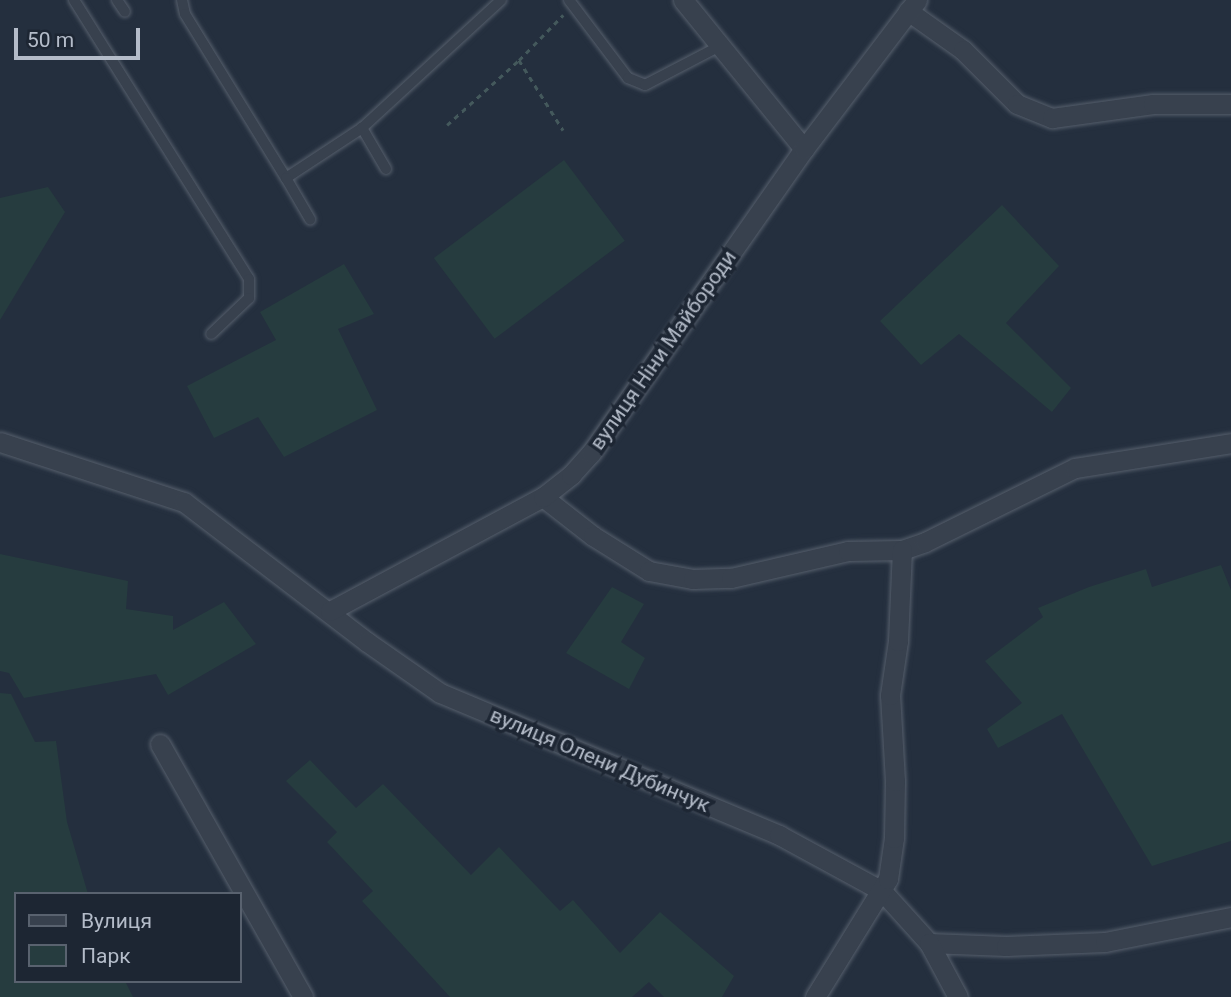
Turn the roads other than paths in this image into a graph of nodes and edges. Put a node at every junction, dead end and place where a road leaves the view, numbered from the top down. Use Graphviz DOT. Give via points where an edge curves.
graph roads {
  1 [pos="74,0"];
  2 [pos="117,0"];
  3 [pos="182,0"];
  4 [pos="501,0"];
  5 [pos="683,0"];
  6 [pos="571,2"];
  7 [pos="913,5"];
  8 [pos="125,12"];
  9 [pos="718,47"];
  10 [pos="1231,104"];
  11 [pos="362,128"];
  12 [pos="804,149"];
  13 [pos="386,169"];
  14 [pos="286,178"];
  15 [pos="310,219"];
  16 [pos="211,334"];
  17 [pos="0,442"];
  18 [pos="1231,443"];
  19 [pos="543,497"];
  20 [pos="902,550"];
  21 [pos="330,611"];
  22 [pos="160,744"];
  23 [pos="882,891"];
  24 [pos="1231,917"];
  25 [pos="929,943"];
  26 [pos="303,997"];
  27 [pos="815,997"];
  28 [pos="958,997"];
  1 -- 16 [label="lane" via="248,279 249,298"];
  2 -- 8 [label="lane"];
  3 -- 14 [label="lane" via="185,15"];
  4 -- 11 [label="lane"];
  5 -- 9 [label="street"];
  6 -- 9 [label="lane" via="628,78 645,85"];
  7 -- 10 [label="street" via="1017,104 1052,118 1153,104"];
  7 -- 12 [label="street, вулиця Ніни Майбороди"];
  9 -- 12 [label="street"];
  11 -- 13 [label="lane"];
  11 -- 14 [label="lane"];
  12 -- 19 [label="street, вулиця Ніни Майбороди" via="591,453"];
  14 -- 15 [label="lane"];
  17 -- 21 [label="street, вулиця Олени Дубинчук" via="184,502"];
  18 -- 20 [label="street" via="1075,468"];
  19 -- 20 [label="street" via="649,571 693,579 731,578 848,551"];
  19 -- 21 [label="street, вулиця Ніни Майбороди"];
  20 -- 23 [label="street" via="898,641 890,695 894,838"];
  21 -- 23 [label="street, вулиця Олени Дубинчук" via="440,693 779,835"];
  22 -- 26 [label="street"];
  23 -- 25 [label="street, вулиця Олени Дубинчук"];
  23 -- 27 [label="street"];
  24 -- 25 [label="street" via="1105,942"];
  25 -- 28 [label="street, вулиця Олени Дубинчук"];
}
